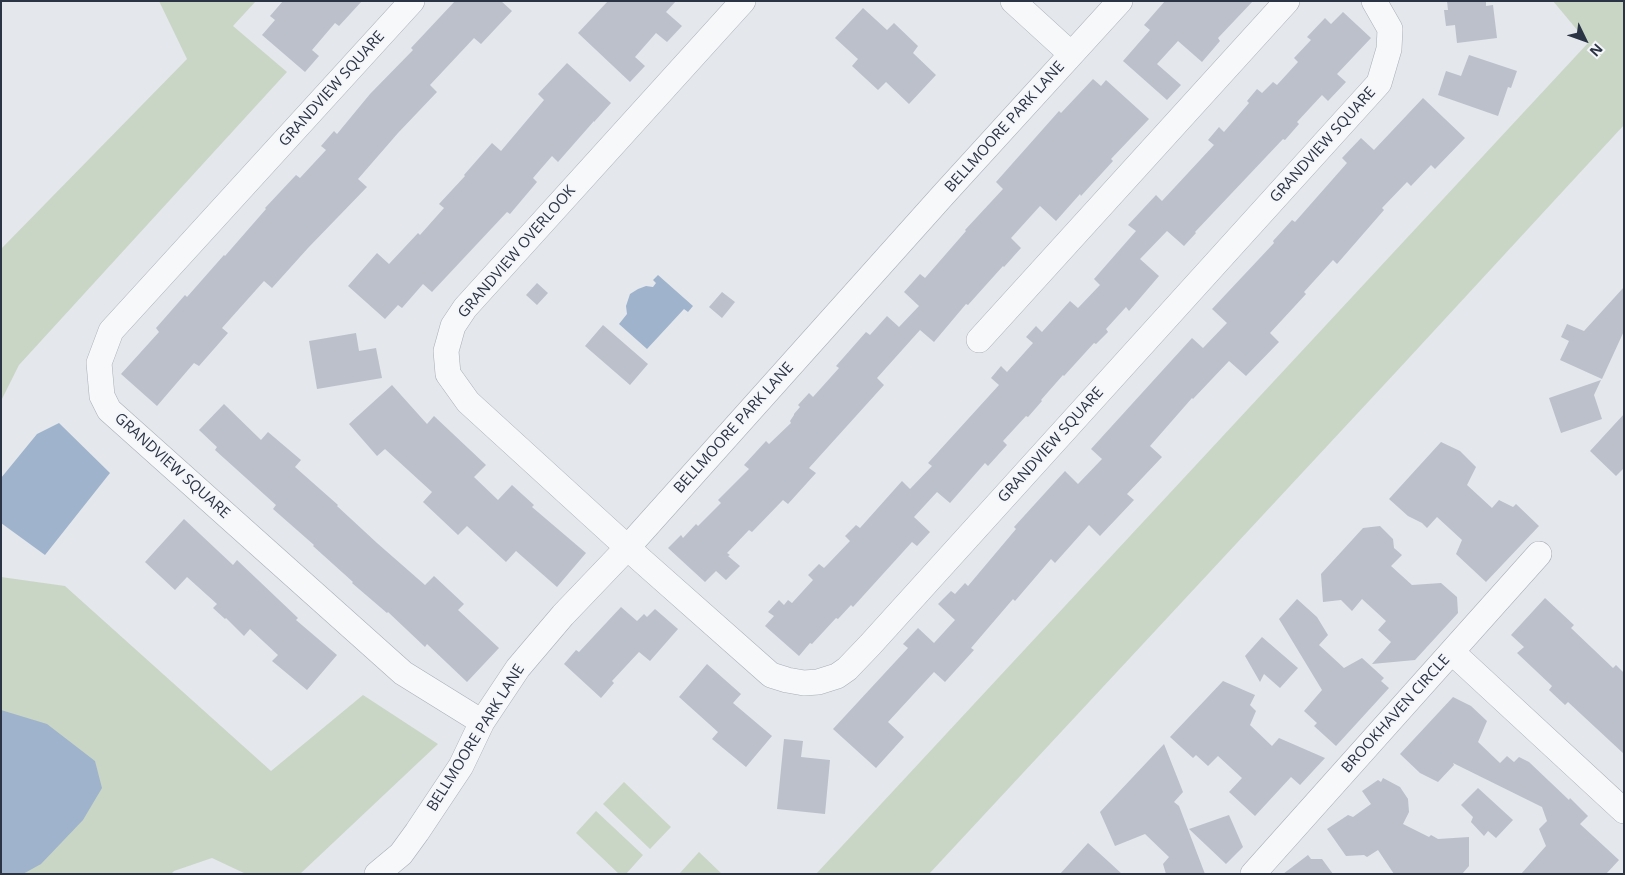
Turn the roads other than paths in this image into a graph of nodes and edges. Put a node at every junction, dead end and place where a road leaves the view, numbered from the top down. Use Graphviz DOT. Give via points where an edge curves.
graph roads {
  1 [pos="412,1"];
  2 [pos="743,1"];
  3 [pos="1014,1"];
  4 [pos="1120,1"];
  5 [pos="1287,1"];
  6 [pos="1374,1"];
  7 [pos="1071,54"];
  8 [pos="979,340"];
  9 [pos="628,546"];
  10 [pos="1539,554"];
  11 [pos="1452,652"];
  12 [pos="482,722"];
  13 [pos="1624,811"];
  14 [pos="376,874"];
  15 [pos="1253,874"];
  1 -- 12 [label="street, GRANDVIEW SQUARE" via="111,331 99,363 102,396 109,410 403,673"];
  2 -- 9 [label="street, GRANDVIEW OVERLOOK" via="464,308 453,326 446,351 448,374 468,402"];
  3 -- 7 [label="street"];
  4 -- 7 [label="street, BELLMOORE PARK LANE"];
  5 -- 8 [label="street"];
  6 -- 9 [label="street, GRANDVIEW SQUARE" via="1390,29 1390,49 1379,83 847,669 818,682 795,682 771,675"];
  7 -- 9 [label="street, BELLMOORE PARK LANE"];
  9 -- 12 [label="street, BELLMOORE PARK LANE" via="518,668"];
  10 -- 11 [label="street, BROOKHAVEN CIRCLE"];
  11 -- 13 [label="street"];
  11 -- 15 [label="street, BROOKHAVEN CIRCLE"];
  12 -- 14 [label="street, BELLMOORE PARK LANE" via="461,766 417,832 401,854"];
}
